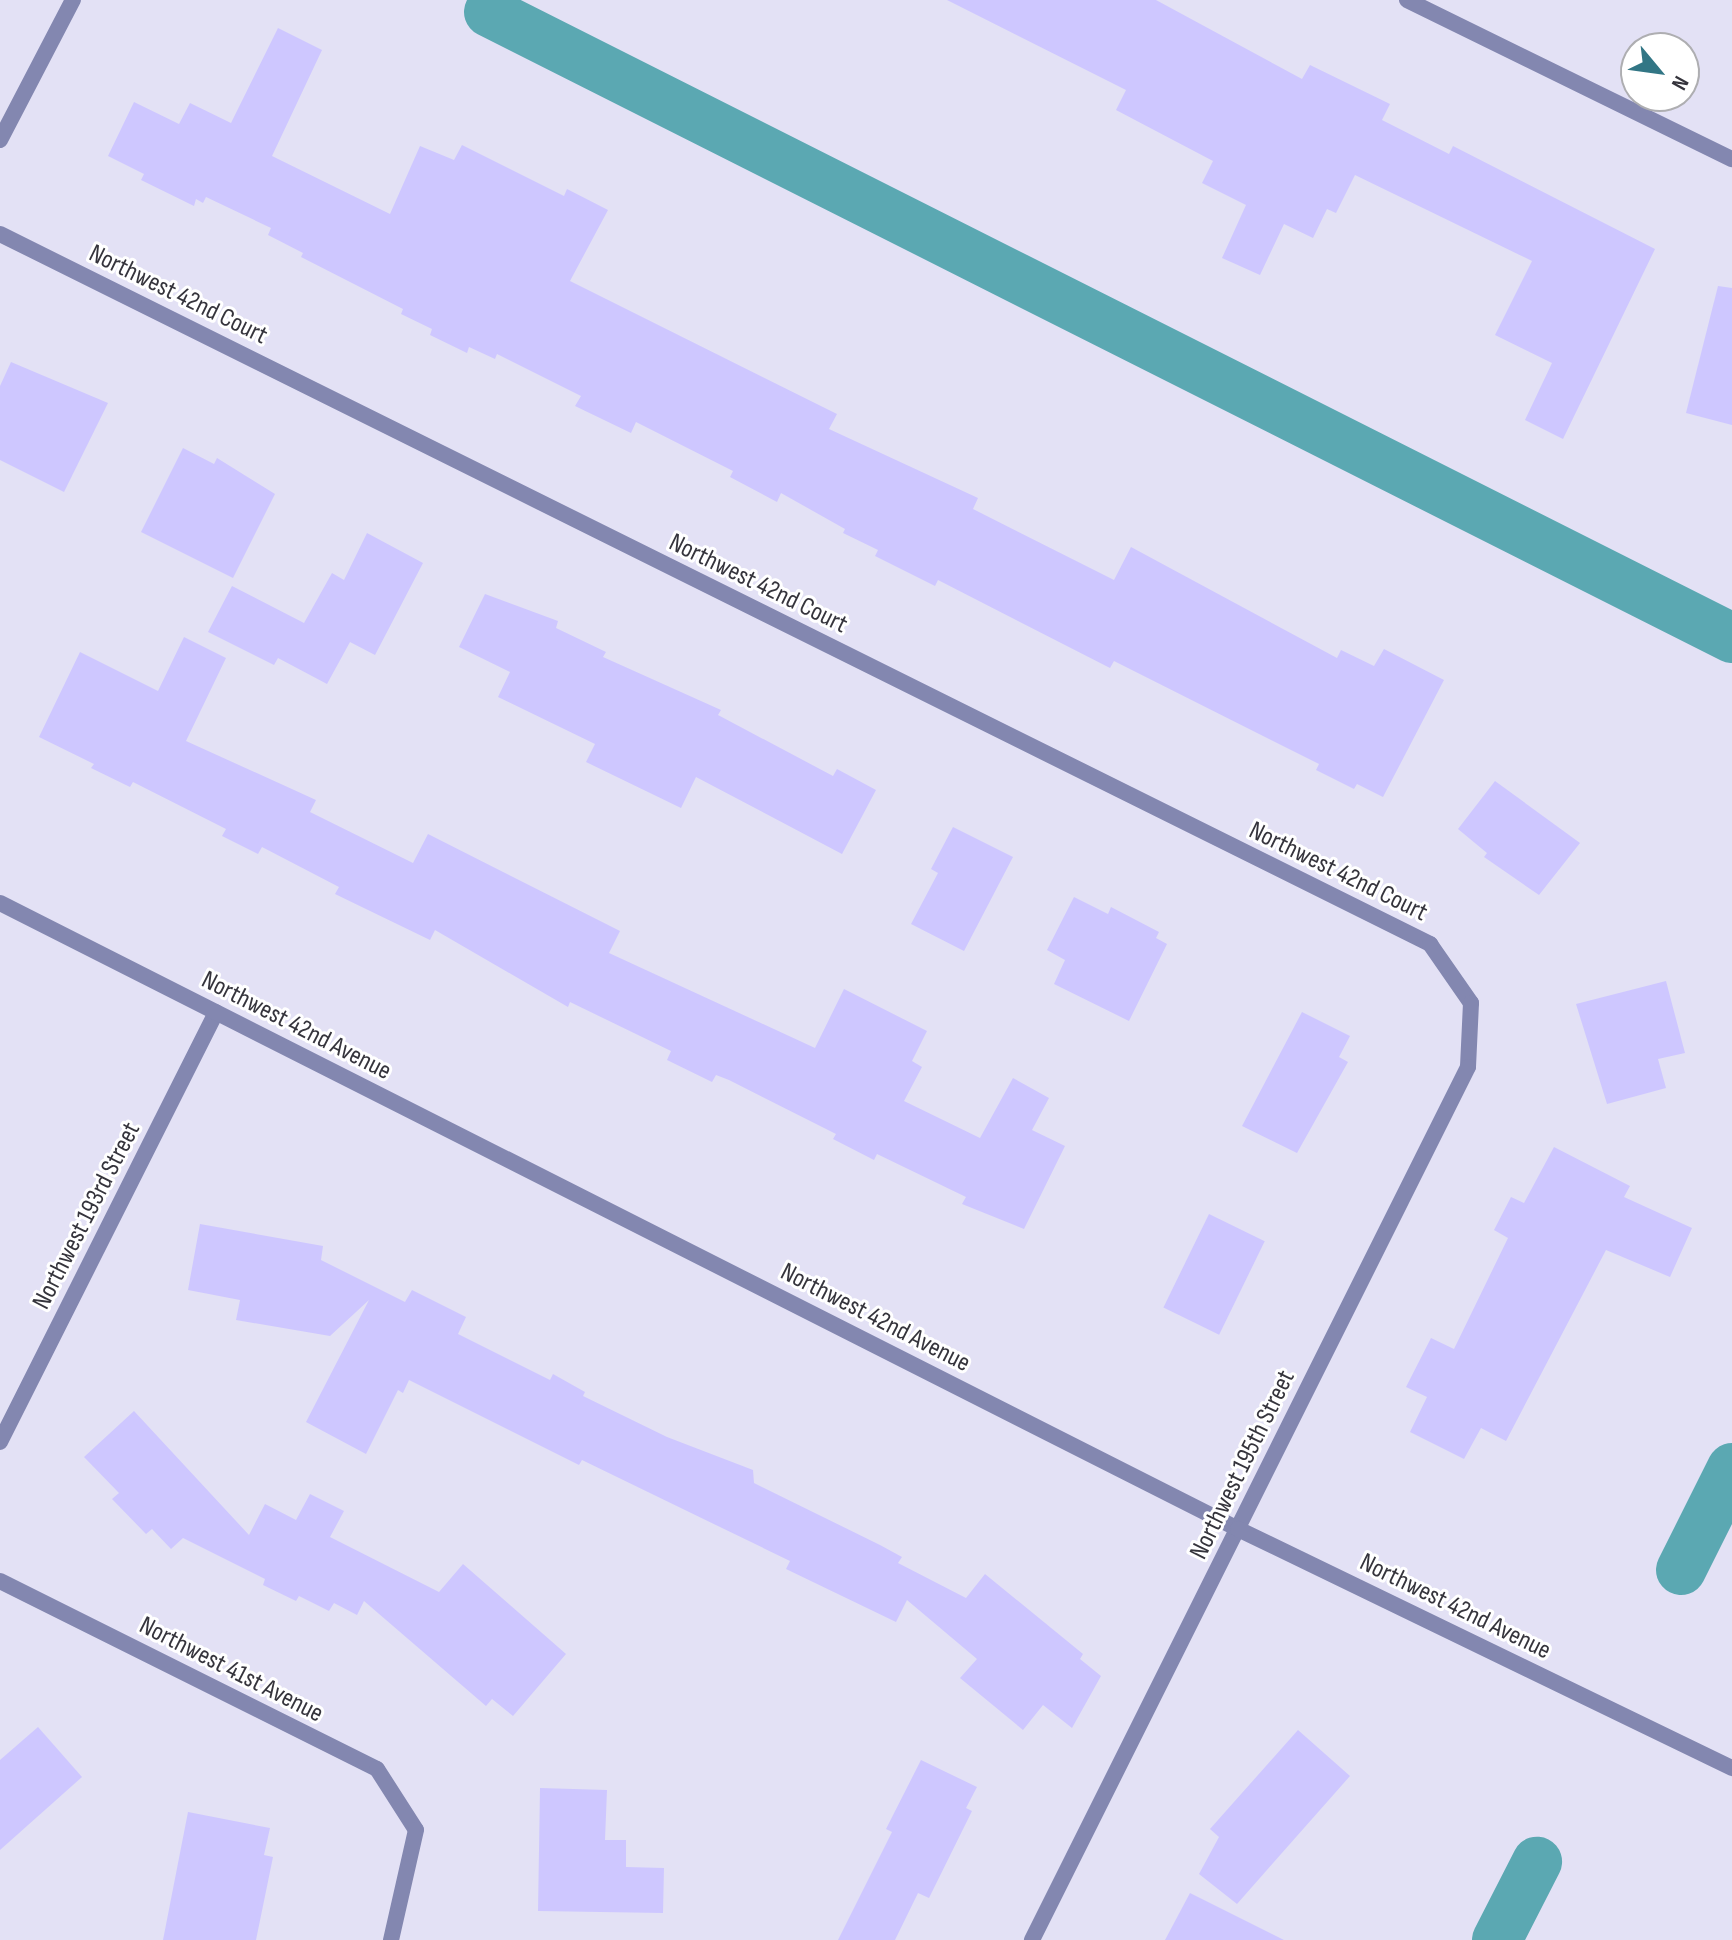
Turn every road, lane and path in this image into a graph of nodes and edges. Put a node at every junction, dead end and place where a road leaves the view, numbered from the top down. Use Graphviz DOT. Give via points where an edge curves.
graph roads {
  1 [pos="73,0"];
  2 [pos="1407,0"];
  3 [pos="0,140"];
  4 [pos="1732,159"];
  5 [pos="0,234"];
  6 [pos="0,903"];
  7 [pos="1471,1003"];
  8 [pos="216,1012"];
  9 [pos="0,1442"];
  10 [pos="1238,1529"];
  11 [pos="0,1581"];
  12 [pos="1732,1768"];
  13 [pos="391,1940"];
  14 [pos="1032,1940"];
  1 -- 3 [label="street"];
  2 -- 4 [label="street"];
  5 -- 7 [label="street, Northwest 42nd Court" via="1430,944"];
  6 -- 8 [label="street, Northwest 42nd Avenue"];
  7 -- 10 [label="street, Northwest 195th Street" via="1468,1067"];
  8 -- 9 [label="street, Northwest 193rd Street"];
  8 -- 10 [label="street, Northwest 42nd Avenue"];
  10 -- 12 [label="street, Northwest 42nd Avenue"];
  10 -- 14 [label="street, Northwest 195th Street"];
  11 -- 13 [label="street, Northwest 41st Avenue" via="377,1769 416,1830"];
}
